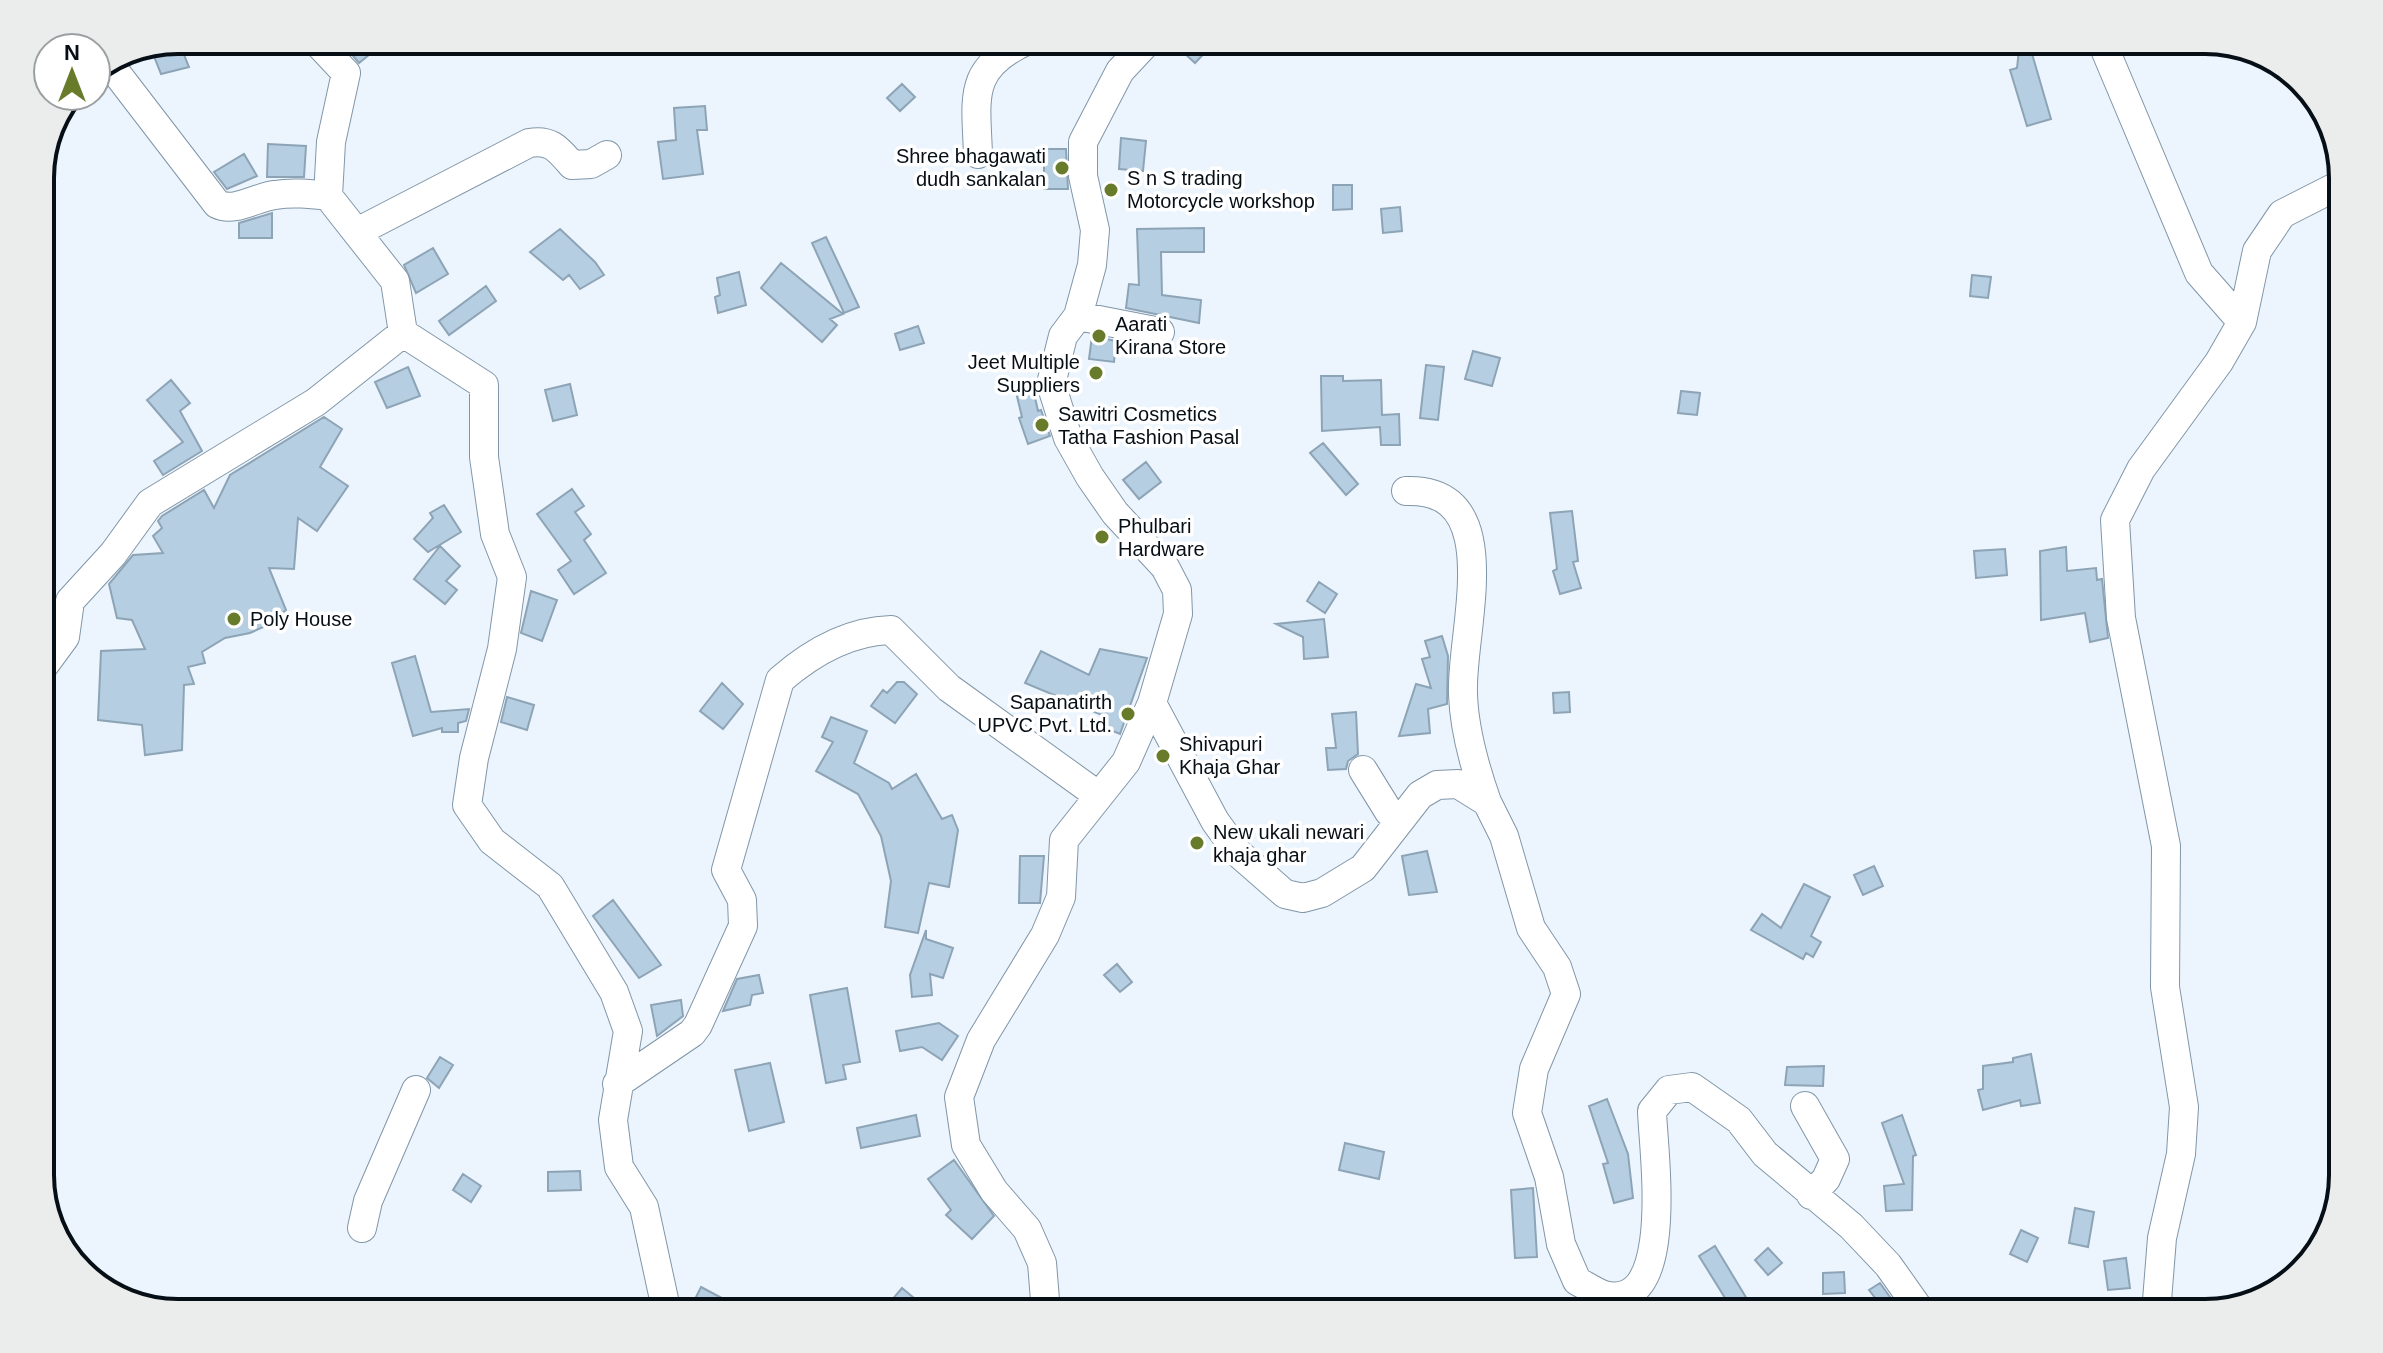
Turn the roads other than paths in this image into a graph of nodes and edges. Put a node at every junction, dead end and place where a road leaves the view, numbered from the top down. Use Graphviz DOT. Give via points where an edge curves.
graph roads {
  1 [pos="328,54"];
  2 [pos="1002,54"];
  3 [pos="1136,54"];
  4 [pos="2107,54"];
  5 [pos="115,72"];
  6 [pos="978,154"];
  7 [pos="607,155"];
  8 [pos="2329,190"];
  9 [pos="328,196"];
  10 [pos="357,232"];
  11 [pos="1078,316"];
  12 [pos="2242,322"];
  13 [pos="1160,332"];
  14 [pos="403,333"];
  15 [pos="1406,491"];
  16 [pos="54,652"];
  17 [pos="1152,703"];
  18 [pos="1363,770"];
  19 [pos="1099,796"];
  20 [pos="1487,802"];
  21 [pos="1401,819"];
  22 [pos="617,1084"];
  23 [pos="416,1090"];
  24 [pos="1805,1106"];
  25 [pos="1811,1195"];
  26 [pos="362,1228"];
  27 [pos="664,1299"];
  28 [pos="1045,1299"];
  29 [pos="1912,1299"];
  30 [pos="2157,1299"];
  1 -- 9 [label="street" via="346,73 331,142"];
  2 -- 6 [label="street" via="980,83 974,105"];
  3 -- 11 [label="street" via="1120,71 1083,142 1083,176 1095,230"];
  4 -- 12 [label="street" via="2199,273"];
  5 -- 9 [label="street" via="217,204 229,208 296,193"];
  7 -- 10 [label="street" via="591,164 572,165 554,145 529,143"];
  8 -- 12 [label="street" via="2282,214 2257,251"];
  9 -- 10 [label="street"];
  10 -- 14 [label="street" via="395,281"];
  11 -- 13 [label="street"];
  11 -- 17 [label="street" via="1063,336 1051,384 1068,438 1115,513 1165,567 1177,590 1178,614"];
  12 -- 30 [label="street" via="2141,469 2115,520 2121,618 2166,846 2165,987 2184,1107"];
  14 -- 16 [label="street" via="316,402 150,503 70,601 65,637"];
  14 -- 22 [label="street" via="484,385 484,457 495,534 512,577 502,649 467,805 492,841 550,886 614,992 628,1031"];
  15 -- 20 [label="street" via="1425,490 1448,499 1469,530 1471,603 1462,690 1464,719"];
  17 -- 19 [label="street" via="1126,762"];
  17 -- 21 [label="street" via="1215,821 1238,853 1285,894 1303,898 1322,893 1363,868"];
  18 -- 21 [label="street" via="1389,812"];
  19 -- 22 [label="street" via="949,688 891,630 870,631 798,665 780,680 726,870 742,900 743,926 692,1033"];
  19 -- 28 [label="street" via="1064,840 1056,910 981,1040 959,1097 966,1145 994,1191 1027,1229 1042,1263"];
  20 -- 21 [label="street" via="1458,784 1437,785 1420,795"];
  20 -- 25 [label="street" via="1504,836 1531,928 1557,967 1566,994 1534,1069 1527,1113 1549,1177 1561,1244 1577,1281 1606,1296 1643,1283 1656,1231 1652,1111 1669,1090 1692,1087 1739,1120 1765,1154"];
  22 -- 27 [label="street" via="613,1120 619,1167 644,1207"];
  23 -- 26 [label="street" via="368,1201"];
  24 -- 25 [label="street" via="1835,1159"];
  25 -- 29 [label="street" via="1851,1226"];
}
